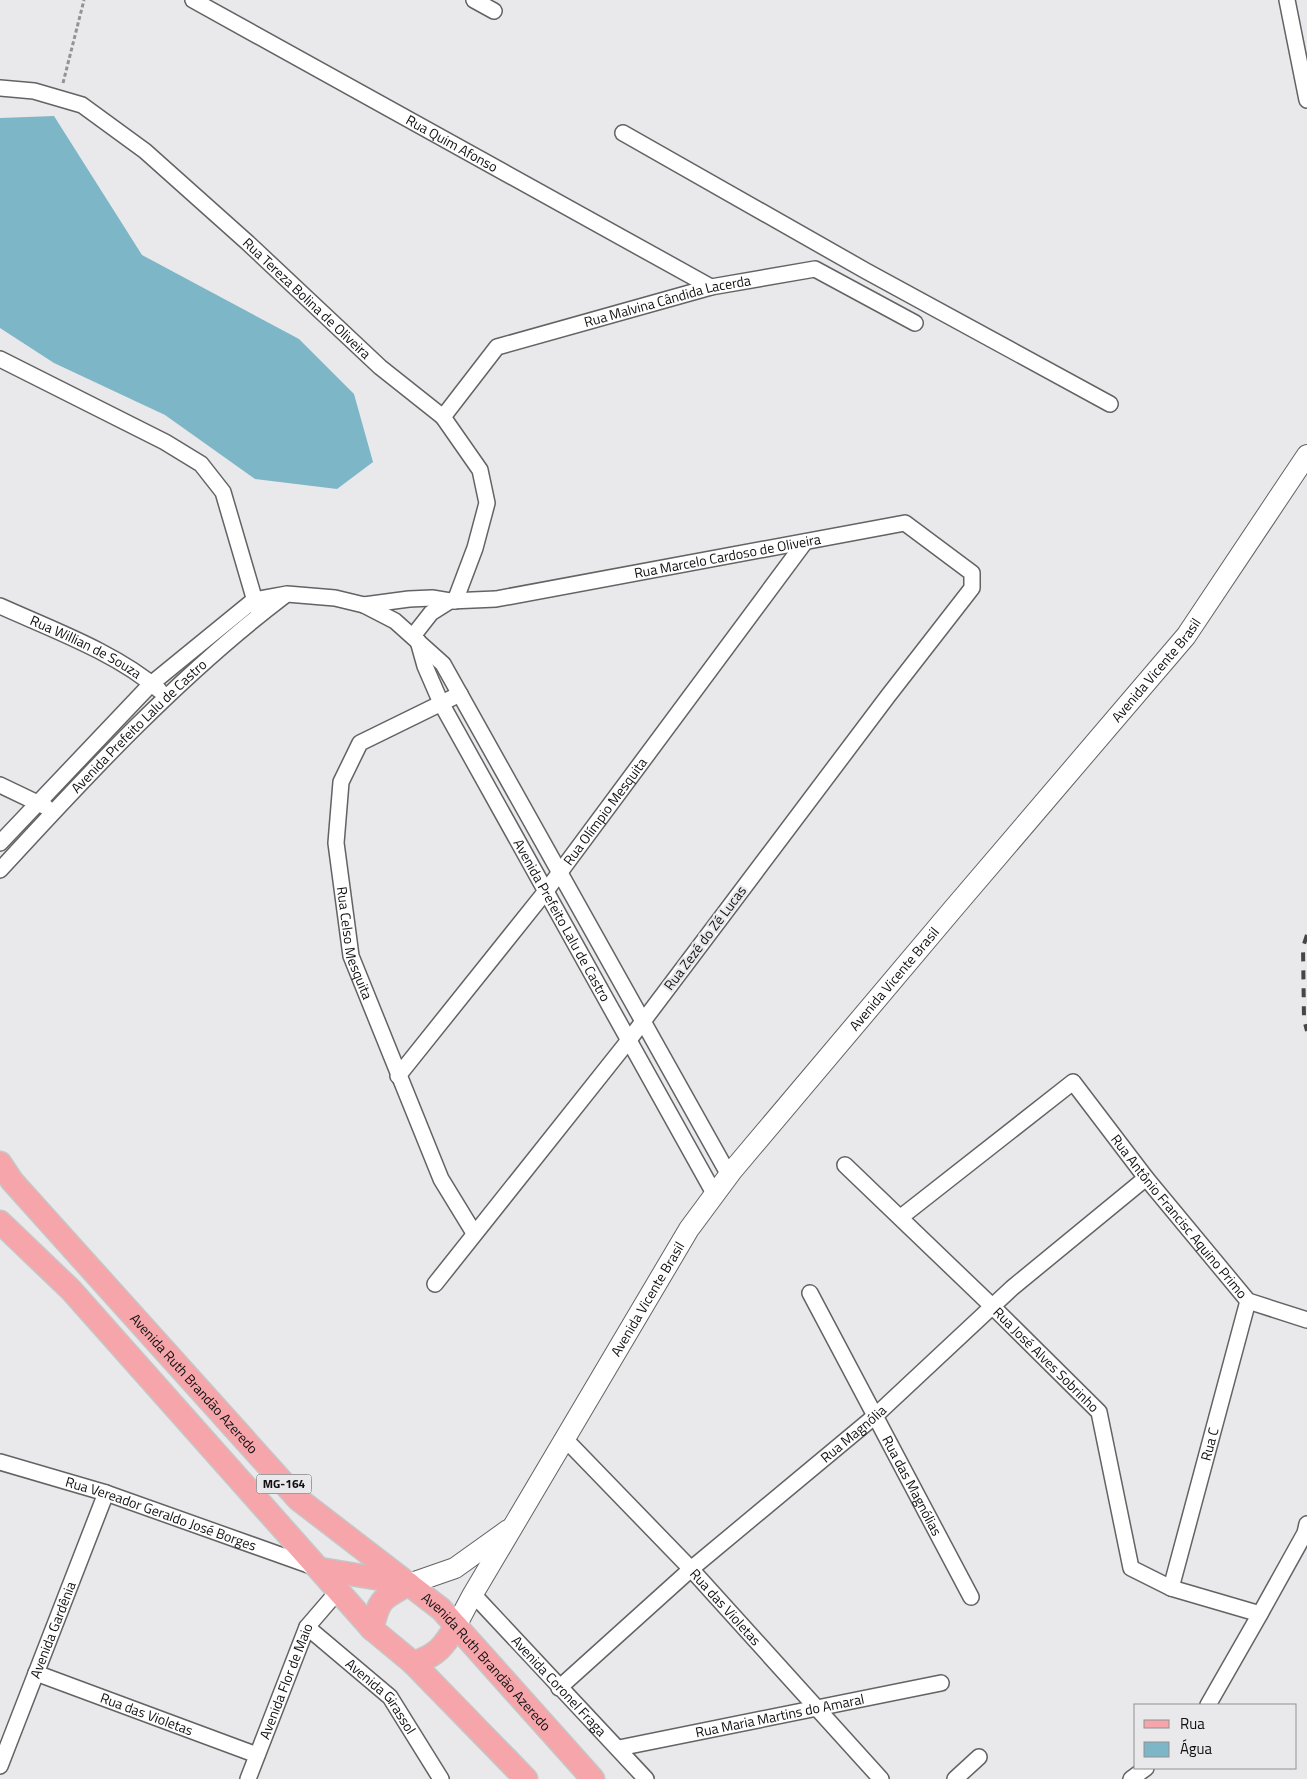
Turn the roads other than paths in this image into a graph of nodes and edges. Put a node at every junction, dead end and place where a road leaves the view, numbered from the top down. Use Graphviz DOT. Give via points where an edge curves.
graph roads {
  1 [pos="193,0"];
  2 [pos="474,0"];
  3 [pos="1287,0"];
  4 [pos="494,11"];
  5 [pos="0,88"];
  6 [pos="1307,100"];
  7 [pos="623,133"];
  8 [pos="827,249"];
  9 [pos="815,269"];
  10 [pos="711,287"];
  11 [pos="915,322"];
  12 [pos="0,359"];
  13 [pos="1110,404"];
  14 [pos="443,418"];
  15 [pos="1307,455"];
  16 [pos="804,542"];
  17 [pos="972,588"];
  18 [pos="288,594"];
  19 [pos="254,600"];
  20 [pos="452,601"];
  21 [pos="364,605"];
  22 [pos="0,606"];
  23 [pos="260,614"];
  24 [pos="415,639"];
  25 [pos="151,684"];
  26 [pos="460,694"];
  27 [pos="165,696"];
  28 [pos="442,702"];
  29 [pos="0,785"];
  30 [pos="39,803"];
  31 [pos="54,811"];
  32 [pos="0,843"];
  33 [pos="0,870"];
  34 [pos="560,872"];
  35 [pos="546,891"];
  36 [pos="643,1021"];
  37 [pos="629,1040"];
  38 [pos="398,1076"];
  39 [pos="0,1163"];
  40 [pos="845,1165"];
  41 [pos="729,1175"];
  42 [pos="1146,1178"];
  43 [pos="715,1195"];
  44 [pos="901,1217"];
  45 [pos="0,1222"];
  46 [pos="474,1233"];
  47 [pos="435,1284"];
  48 [pos="810,1293"];
  49 [pos="1248,1300"];
  50 [pos="993,1307"];
  51 [pos="1307,1320"];
  52 [pos="875,1416"];
  53 [pos="566,1440"];
  54 [pos="0,1462"];
  55 [pos="106,1494"];
  56 [pos="1307,1524"];
  57 [pos="514,1526"];
  58 [pos="320,1569"];
  59 [pos="691,1569"];
  60 [pos="408,1584"];
  61 [pos="1171,1588"];
  62 [pos="338,1591"];
  63 [pos="473,1594"];
  64 [pos="971,1597"];
  65 [pos="1260,1614"];
  66 [pos="456,1626"];
  67 [pos="307,1627"];
  68 [pos="372,1629"];
  69 [pos="413,1663"];
  70 [pos="36,1673"];
  71 [pos="941,1683"];
  72 [pos="559,1688"];
  73 [pos="1209,1704"];
  74 [pos="817,1709"];
  75 [pos="618,1748"];
  76 [pos="257,1755"];
  77 [pos="979,1757"];
  78 [pos="0,1766"];
  79 [pos="1145,1769"];
  80 [pos="248,1779"];
  81 [pos="441,1779"];
  82 [pos="526,1779"];
  83 [pos="593,1779"];
  84 [pos="646,1779"];
  85 [pos="881,1779"];
  86 [pos="955,1779"];
  87 [pos="1131,1779"];
  1 -- 10 [label="street, Rua Quim Afonso"];
  2 -- 4 [label="street"];
  3 -- 6 [label="street"];
  5 -- 14 [label="street, Rua Tereza Bolina de Oliveira" via="34,91 82,105 145,151 380,367"];
  7 -- 8 [label="street"];
  8 -- 9 [label="street"];
  8 -- 13 [label="street"];
  9 -- 10 [label="street, Rua Malvina Cândida Lacerda"];
  9 -- 11 [label="street"];
  10 -- 14 [label="street, Rua Malvina Cândida Lacerda" via="497,347"];
  12 -- 19 [label="street" via="202,464 223,492"];
  14 -- 20 [label="street, Rua Tereza Bolina de Oliveira" via="480,470 487,504 475,548"];
  15 -- 41 [label="street, Avenida Vicente Brasil" via="1186,636"];
  16 -- 17 [label="street, Rua Marcelo Cardoso de Oliveira" via="905,523 972,573"];
  16 -- 20 [label="street, Rua Marcelo Cardoso de Oliveira" via="547,591 496,599"];
  16 -- 34 [label="street, Rua Olímpio Mesquita"];
  17 -- 36 [label="street, Rua Zezé do Zé Lucas"];
  18 -- 19 [label="street, Avenida Prefeito Lalu de Castro"];
  18 -- 21 [label="street, Avenida Prefeito Lalu de Castro" via="335,598"];
  18 -- 23 [label="street, Avenida Prefeito Lalu de Castro"];
  19 -- 23 [label="street"];
  19 -- 25 [label="street, Avenida Prefeito Lalu de Castro"];
  20 -- 21 [label="street" via="409,599"];
  20 -- 24 [label="street" via="431,613"];
  21 -- 24 [label="street, Avenida Prefeito Lalu de Castro" via="395,621"];
  22 -- 25 [label="street, Rua Willian de Souza" via="103,652"];
  23 -- 27 [label="street, Avenida Prefeito Lalu de Castro"];
  24 -- 26 [label="street, Avenida Prefeito Lalu de Castro" via="443,664"];
  24 -- 28 [label="street, Avenida Prefeito Lalu de Castro"];
  25 -- 27 [label="street, Rua Willian de Souza"];
  25 -- 30 [label="street, Avenida Prefeito Lalu de Castro"];
  26 -- 28 [label="street, Rua Celso Mesquita"];
  26 -- 34 [label="street, Avenida Prefeito Lalu de Castro"];
  27 -- 31 [label="street, Avenida Prefeito Lalu de Castro"];
  28 -- 35 [label="street, Avenida Prefeito Lalu de Castro"];
  28 -- 38 [label="street, Rua Celso Mesquita" via="360,743 341,782 336,843 351,956"];
  29 -- 30 [label="street"];
  30 -- 31 [label="street"];
  30 -- 32 [label="street, Avenida Prefeito Lalu de Castro"];
  31 -- 33 [label="street, Avenida Prefeito Lalu de Castro"];
  34 -- 35 [label="street, Rua Olímpio Mesquita"];
  34 -- 36 [label="street, Avenida Prefeito Lalu de Castro"];
  35 -- 37 [label="street, Avenida Prefeito Lalu de Castro"];
  35 -- 38 [label="street, Rua Olímpio Mesquita"];
  36 -- 37 [label="street, Rua Zezé do Zé Lucas"];
  36 -- 41 [label="street, Avenida Prefeito Lalu de Castro"];
  37 -- 43 [label="street, Avenida Prefeito Lalu de Castro"];
  37 -- 46 [label="street, Rua Zezé do Zé Lucas"];
  38 -- 46 [label="street, Rua Celso Mesquita" via="441,1179"];
  39 -- 60 [label="main road, Avenida Ruth Brandão Azeredo / MG-164" via="12,1181 298,1499"];
  40 -- 44 [label="street, Rua José Alves Sobrinho"];
  41 -- 43 [label="street, Avenida Vicente Brasil"];
  42 -- 44 [label="street, Rua Antônio Francisc Aquino Primo" via="1073,1082"];
  42 -- 49 [label="street, Rua Antônio Francisc Aquino Primo"];
  42 -- 50 [label="street, Rua Magnólia"];
  43 -- 53 [label="street, Avenida Vicente Brasil" via="689,1229"];
  44 -- 50 [label="street, Rua José Alves Sobrinho"];
  45 -- 58 [label="main road, Avenida Ruth Brandão Azeredo / MG-164" via="71,1290"];
  46 -- 47 [label="street, Rua Zezé do Zé Lucas"];
  48 -- 52 [label="street, Rua das Magnólias"];
  49 -- 51 [label="street, Rua Antônio Francisc Aquino Primo"];
  49 -- 61 [label="street, Rua C"];
  50 -- 52 [label="street, Rua Magnólia"];
  50 -- 61 [label="street, Rua José Alves Sobrinho" via="1099,1412 1131,1568"];
  52 -- 59 [label="street, Rua Magnólia"];
  52 -- 64 [label="street, Rua das Magnólias"];
  53 -- 57 [label="street, Avenida Vicente Brasil"];
  53 -- 59 [label="street, Rua das Violetas"];
  54 -- 55 [label="street, Rua Vereador Geraldo José Borges"];
  55 -- 58 [label="street, Rua Vereador Geraldo José Borges"];
  55 -- 70 [label="street, Avenida Gardênia"];
  56 -- 65 [label="street"];
  57 -- 60 [label="street, Avenida Vicente Brasil" via="455,1568"];
  57 -- 63 [label="street, Avenida Vicente Brasil"];
  58 -- 60 [label="main road"];
  58 -- 62 [label="main road, Avenida Ruth Brandão Azeredo / MG-164"];
  59 -- 72 [label="street, Rua Magnólia"];
  59 -- 74 [label="street, Rua das Violetas"];
  60 -- 66 [label="main road, Avenida Ruth Brandão Azeredo / MG-164" via="442,1609"];
  60 -- 68 [label="main road" via="382,1599"];
  61 -- 65 [label="street, Rua José Alves Sobrinho"];
  62 -- 67 [label="street, Avenida Flor de Maio"];
  62 -- 68 [label="main road, Avenida Ruth Brandão Azeredo / MG-164"];
  63 -- 66 [label="street, Avenida Vicente Brasil"];
  63 -- 72 [label="street, Avenida Coronel Fraga"];
  65 -- 73 [label="street"];
  66 -- 69 [label="main road" via="442,1648"];
  66 -- 83 [label="main road, Avenida Ruth Brandão Azeredo / MG-164"];
  67 -- 76 [label="street, Avenida Flor de Maio"];
  67 -- 81 [label="street, Avenida Girassol" via="390,1697"];
  68 -- 69 [label="main road, Avenida Ruth Brandão Azeredo / MG-164"];
  69 -- 82 [label="main road, Avenida Ruth Brandão Azeredo / MG-164"];
  70 -- 76 [label="street, Rua das Violetas"];
  70 -- 78 [label="street, Avenida Gardênia"];
  71 -- 74 [label="street, Rua Maria Martins do Amaral"];
  72 -- 75 [label="street, Avenida Coronel Fraga"];
  74 -- 75 [label="street, Rua Maria Martins do Amaral"];
  74 -- 85 [label="street, Rua das Violetas"];
  75 -- 84 [label="street, Avenida Coronel Fraga"];
  76 -- 80 [label="street, Avenida Flor de Maio"];
  77 -- 86 [label="street"];
  79 -- 87 [label="street"];
}
